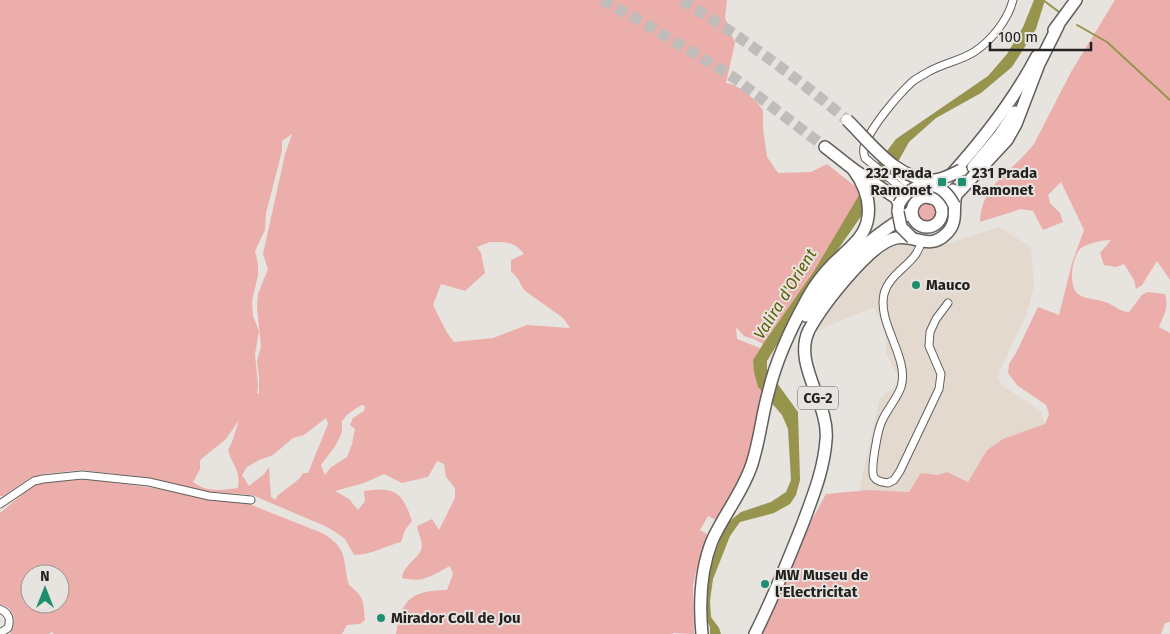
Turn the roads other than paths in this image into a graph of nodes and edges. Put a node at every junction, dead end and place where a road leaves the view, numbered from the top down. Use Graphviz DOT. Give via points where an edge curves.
graph roads {
  1 [pos="1014,0"];
  2 [pos="1076,0"];
  3 [pos="1063,19"];
  4 [pos="1034,60"];
  5 [pos="1029,90"];
  6 [pos="847,120"];
  7 [pos="826,147"];
  8 [pos="889,162"];
  9 [pos="853,169"];
  10 [pos="961,170"];
  11 [pos="918,186"];
  12 [pos="940,188"];
  13 [pos="930,198"];
  14 [pos="954,205"];
  15 [pos="914,206"];
  16 [pos="899,208"];
  17 [pos="941,208"];
  18 [pos="916,223"];
  19 [pos="890,227"];
  20 [pos="856,240"];
  21 [pos="917,240"];
  22 [pos="948,304"];
  23 [pos="810,309"];
  24 [pos="778,360"];
  25 [pos="821,471"];
  26 [pos="251,500"];
  27 [pos="0,504"];
  28 [pos="0,609"];
  29 [pos="0,634"];
  30 [pos="702,634"];
  31 [pos="754,634"];
  1 -- 15 [label="street" via="1000,26 974,52 914,80 874,128 864,147 865,158"];
  2 -- 3 [label="highway, CG-2"];
  3 -- 4 [label="highway"];
  3 -- 5 [label="highway, CG-2"];
  4 -- 10 [label="highway" via="1000,125"];
  4 -- 13 [label="highway" via="992,127"];
  5 -- 14 [label="highway, CG-2" via="1007,140 960,190"];
  5 -- 17 [label="highway" via="999,136"];
  6 -- 8 [label="highway, bridge"];
  7 -- 9 [label="highway"];
  8 -- 10 [label="highway, bridge" via="908,174 928,180 937,180"];
  8 -- 11 [label="highway, bridge" via="906,180"];
  9 -- 16 [label="highway" via="892,194"];
  9 -- 20 [label="highway" via="861,180 868,202 867,222"];
  10 -- 12 [label="highway, bridge"];
  11 -- 12 [label="highway, bridge"];
  11 -- 16 [label="highway, bridge" via="904,196"];
  12 -- 14 [label="highway, bridge"];
  13 -- 15 [label="highway" via="923,198"];
  13 -- 17 [label="highway"];
  14 -- 21 [label="highway, CG-2" via="955,219 948,232 936,241"];
  15 -- 18 [label="highway"];
  15 -- 19 [label="highway"];
  16 -- 20 [label="highway"];
  16 -- 21 [label="highway, bridge" via="901,227"];
  17 -- 18 [label="highway" via="940,219 934,225 924,227"];
  18 -- 19 [label="highway"];
  19 -- 23 [label="highway" via="866,244 833,276"];
  20 -- 24 [label="highway" via="808,298"];
  21 -- 22 [label="street" via="919,250 895,275 884,296 884,310 902,376 901,387 881,422 872,468 878,481 888,483 900,471 938,389 941,374 929,346 930,332"];
  21 -- 25 [label="highway, CG-2" via="892,239 869,255 849,275 807,335 807,363 827,427"];
  23 -- 24 [label="highway"];
  23 -- 25 [label="highway" via="800,347 803,373 821,429"];
  24 -- 30 [label="highway" via="752,466 713,540 704,565 700,591"];
  25 -- 31 [label="highway, CG-2" via="796,542"];
  26 -- 27 [label="street" via="209,496 140,480 82,475 34,481"];
  28 -- 29 [label="street" via="10,620 8,628"];
}
